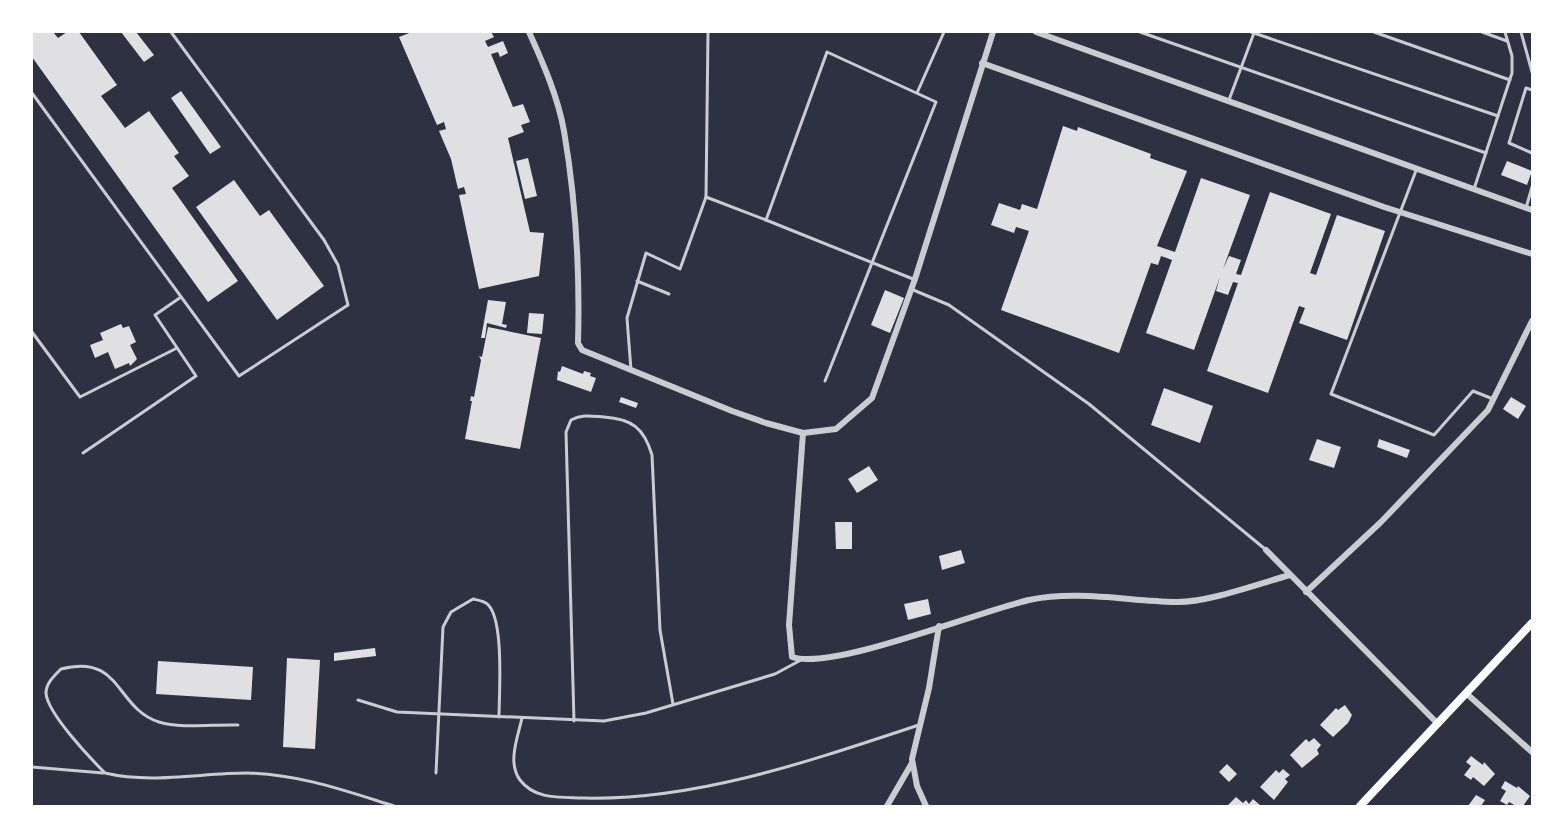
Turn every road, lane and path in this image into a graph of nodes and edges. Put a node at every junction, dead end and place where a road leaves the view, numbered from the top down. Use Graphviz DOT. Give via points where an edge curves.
graph roads {
  1 [pos="171,32"];
  2 [pos="529,32"];
  3 [pos="708,32"];
  4 [pos="944,32"];
  5 [pos="993,32"];
  6 [pos="1036,32"];
  7 [pos="1140,32"];
  8 [pos="1253,32"];
  9 [pos="1374,32"];
  10 [pos="1482,32"];
  11 [pos="1504,32"];
  12 [pos="1521,32"];
  13 [pos="1507,41"];
  14 [pos="982,63"];
  15 [pos="1241,67"];
  16 [pos="1533,72"];
  17 [pos="1510,80"];
  18 [pos="1533,90"];
  19 [pos="32,93"];
  20 [pos="917,93"];
  21 [pos="1229,100"];
  22 [pos="1498,116"];
  23 [pos="1486,153"];
  24 [pos="1533,153"];
  25 [pos="1417,168"];
  26 [pos="1533,187"];
  27 [pos="1474,189"];
  28 [pos="706,197"];
  29 [pos="1529,209"];
  30 [pos="1400,212"];
  31 [pos="766,220"];
  32 [pos="1533,254"];
  33 [pos="874,262"];
  34 [pos="915,279"];
  35 [pos="637,280"];
  36 [pos="911,289"];
  37 [pos="669,294"];
  38 [pos="181,297"];
  39 [pos="1533,321"];
  40 [pos="32,332"];
  41 [pos="177,348"];
  42 [pos="631,370"];
  43 [pos="825,381"];
  44 [pos="1493,399"];
  45 [pos="803,434"];
  46 [pos="82,453"];
  47 [pos="1266,550"];
  48 [pos="1290,575"];
  49 [pos="1306,592"];
  50 [pos="1533,623"];
  51 [pos="939,626"];
  52 [pos="801,660"];
  53 [pos="1467,694"];
  54 [pos="358,700"];
  55 [pos="673,704"];
  56 [pos="438,714"];
  57 [pos="499,717"];
  58 [pos="522,718"];
  59 [pos="574,721"];
  60 [pos="1438,724"];
  61 [pos="238,725"];
  62 [pos="919,725"];
  63 [pos="1533,752"];
  64 [pos="912,764"];
  65 [pos="32,767"];
  66 [pos="105,773"];
  67 [pos="436,773"];
  68 [pos="394,807"];
  69 [pos="887,807"];
  70 [pos="926,807"];
  71 [pos="1360,807"];
  1 -- 38 [label="lane" via="324,240 338,265 348,305 239,376"];
  2 -- 42 [label="street" via="564,130 580,266 578,343 582,350"];
  3 -- 28 [label="lane"];
  4 -- 20 [label="lane"];
  5 -- 14 [label="street"];
  6 -- 21 [label="street"];
  7 -- 15 [label="lane"];
  8 -- 15 [label="lane"];
  8 -- 22 [label="lane"];
  9 -- 17 [label="lane"];
  10 -- 13 [label="lane"];
  11 -- 13 [label="lane"];
  12 -- 16 [label="lane"];
  13 -- 17 [label="lane" via="1513,66"];
  14 -- 30 [label="street"];
  14 -- 34 [label="street"];
  15 -- 21 [label="lane"];
  15 -- 23 [label="lane"];
  17 -- 22 [label="lane"];
  18 -- 24 [label="lane" via="1526,88 1509,143"];
  19 -- 38 [label="lane"];
  20 -- 31 [label="lane" via="827,52"];
  20 -- 33 [label="lane" via="936,102"];
  21 -- 25 [label="street"];
  22 -- 23 [label="lane"];
  23 -- 27 [label="lane"];
  25 -- 27 [label="street"];
  25 -- 30 [label="lane"];
  26 -- 29 [label="lane"];
  27 -- 29 [label="street"];
  28 -- 31 [label="lane"];
  28 -- 35 [label="lane" via="680,268 646,253"];
  30 -- 32 [label="street"];
  30 -- 44 [label="lane" via="1331,394 1434,435 1473,391"];
  31 -- 33 [label="lane"];
  33 -- 34 [label="lane"];
  33 -- 43 [label="lane"];
  34 -- 36 [label="street"];
  35 -- 37 [label="lane"];
  35 -- 42 [label="lane" via="627,318"];
  36 -- 45 [label="street" via="872,398 836,429"];
  36 -- 47 [label="lane" via="949,305 1089,404"];
  38 -- 41 [label="lane" via="155,315"];
  39 -- 44 [label="street"];
  40 -- 41 [label="lane" via="80,397"];
  41 -- 46 [label="lane" via="196,376"];
  42 -- 45 [label="street" via="732,411"];
  44 -- 49 [label="street" via="1473,426 1388,514"];
  45 -- 52 [label="street" via="789,625 790,652"];
  47 -- 48 [label="street"];
  48 -- 49 [label="street"];
  48 -- 51 [label="street" via="1198,600 1036,599"];
  49 -- 60 [label="street"];
  50 -- 53 [label="main road"];
  51 -- 52 [label="street" via="851,652"];
  51 -- 62 [label="street"];
  52 -- 55 [label="lane" via="775,674"];
  53 -- 60 [label="main road"];
  53 -- 63 [label="street"];
  54 -- 56 [label="lane" via="397,712"];
  55 -- 59 [label="lane" via="604,721"];
  55 -- 59 [label="lane" via="660,630 652,455 647,439 623,419 581,415 571,420 566,432"];
  56 -- 57 [label="lane"];
  56 -- 57 [label="lane" via="443,627 451,612 473,599 487,603 494,613"];
  56 -- 67 [label="lane"];
  57 -- 58 [label="lane"];
  58 -- 59 [label="lane"];
  58 -- 62 [label="lane" via="514,763 519,778 529,789 548,797 610,799 663,795 800,764"];
  60 -- 71 [label="main road"];
  61 -- 66 [label="lane" via="160,722 138,711 111,676 84,667 61,669 46,693 50,705"];
  62 -- 64 [label="street"];
  64 -- 69 [label="street"];
  64 -- 70 [label="street"];
  65 -- 66 [label="lane"];
  66 -- 68 [label="lane" via="156,777 269,774 337,788"];
}
